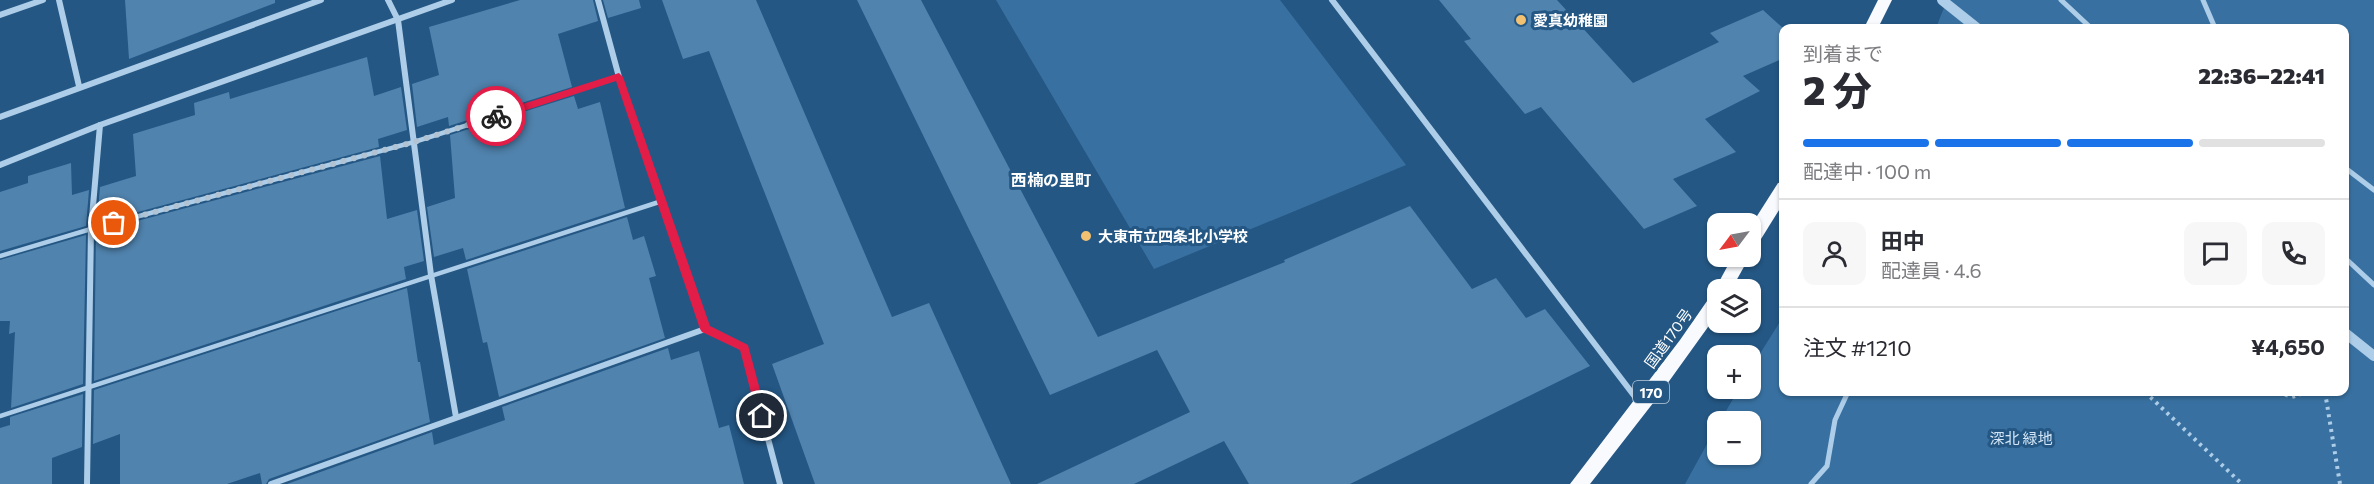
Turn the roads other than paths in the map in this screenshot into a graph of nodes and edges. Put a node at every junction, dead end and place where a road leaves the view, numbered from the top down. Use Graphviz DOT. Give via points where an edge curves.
graph roads {
  1 [pos="43,0"];
  2 [pos="59,0"];
  3 [pos="321,0"];
  4 [pos="388,0"];
  5 [pos="452,0"];
  6 [pos="598,0"];
  7 [pos="1332,0"];
  8 [pos="1885,0"];
  9 [pos="1942,0"];
  10 [pos="2061,0"];
  11 [pos="2203,0"];
  12 [pos="0,15"];
  13 [pos="398,20"];
  14 [pos="1873,24"];
  15 [pos="1972,24"];
  16 [pos="2087,24"];
  17 [pos="2213,24"];
  18 [pos="619,77"];
  19 [pos="79,86"];
  20 [pos="0,117"];
  21 [pos="100,125"];
  22 [pos="414,142"];
  23 [pos="0,165"];
  24 [pos="2349,171"];
  25 [pos="2374,190"];
  26 [pos="1779,196"];
  27 [pos="662,201"];
  28 [pos="1761,225"];
  29 [pos="91,229"];
  30 [pos="0,256"];
  31 [pos="2349,262"];
  32 [pos="431,275"];
  33 [pos="2374,285"];
  34 [pos="1707,314"];
  35 [pos="705,329"];
  36 [pos="2349,336"];
  37 [pos="2374,356"];
  38 [pos="90,386"];
  39 [pos="1846,396"];
  40 [pos="1642,405"];
  41 [pos="0,416"];
  42 [pos="456,417"];
  43 [pos="87,484"];
  44 [pos="271,484"];
  45 [pos="780,484"];
  46 [pos="1579,484"];
  47 [pos="1811,484"];
  1 -- 12 [label="street"];
  2 -- 19 [label="street"];
  3 -- 19 [label="street"];
  4 -- 13 [label="street"];
  5 -- 13 [label="street"];
  6 -- 18 [label="street"];
  7 -- 40 [label="street"];
  8 -- 14 [label="highway"];
  9 -- 15 [label="street"];
  10 -- 16 [label="street"];
  11 -- 17 [label="street"];
  13 -- 21 [label="street"];
  13 -- 22 [label="street"];
  18 -- 22 [label="lane"];
  18 -- 27 [label="street"];
  19 -- 20 [label="street"];
  21 -- 23 [label="street"];
  21 -- 29 [label="street"];
  22 -- 29 [label="lane"];
  22 -- 32 [label="street"];
  24 -- 25 [label="street"];
  26 -- 28 [label="highway"];
  27 -- 32 [label="lane"];
  27 -- 35 [label="street"];
  29 -- 30 [label="lane"];
  29 -- 38 [label="street"];
  31 -- 33 [label="street"];
  32 -- 38 [label="lane"];
  32 -- 42 [label="street"];
  34 -- 40 [label="highway, 国道170号 / 170"];
  35 -- 42 [label="street"];
  35 -- 45 [label="street" via="744,348"];
  36 -- 37 [label="street"];
  38 -- 41 [label="lane"];
  38 -- 43 [label="street"];
  39 -- 47 [label="street" via="1835,420 1827,466"];
  40 -- 46 [label="highway, 国道170号 / 170"];
  42 -- 44 [label="street"];
}
